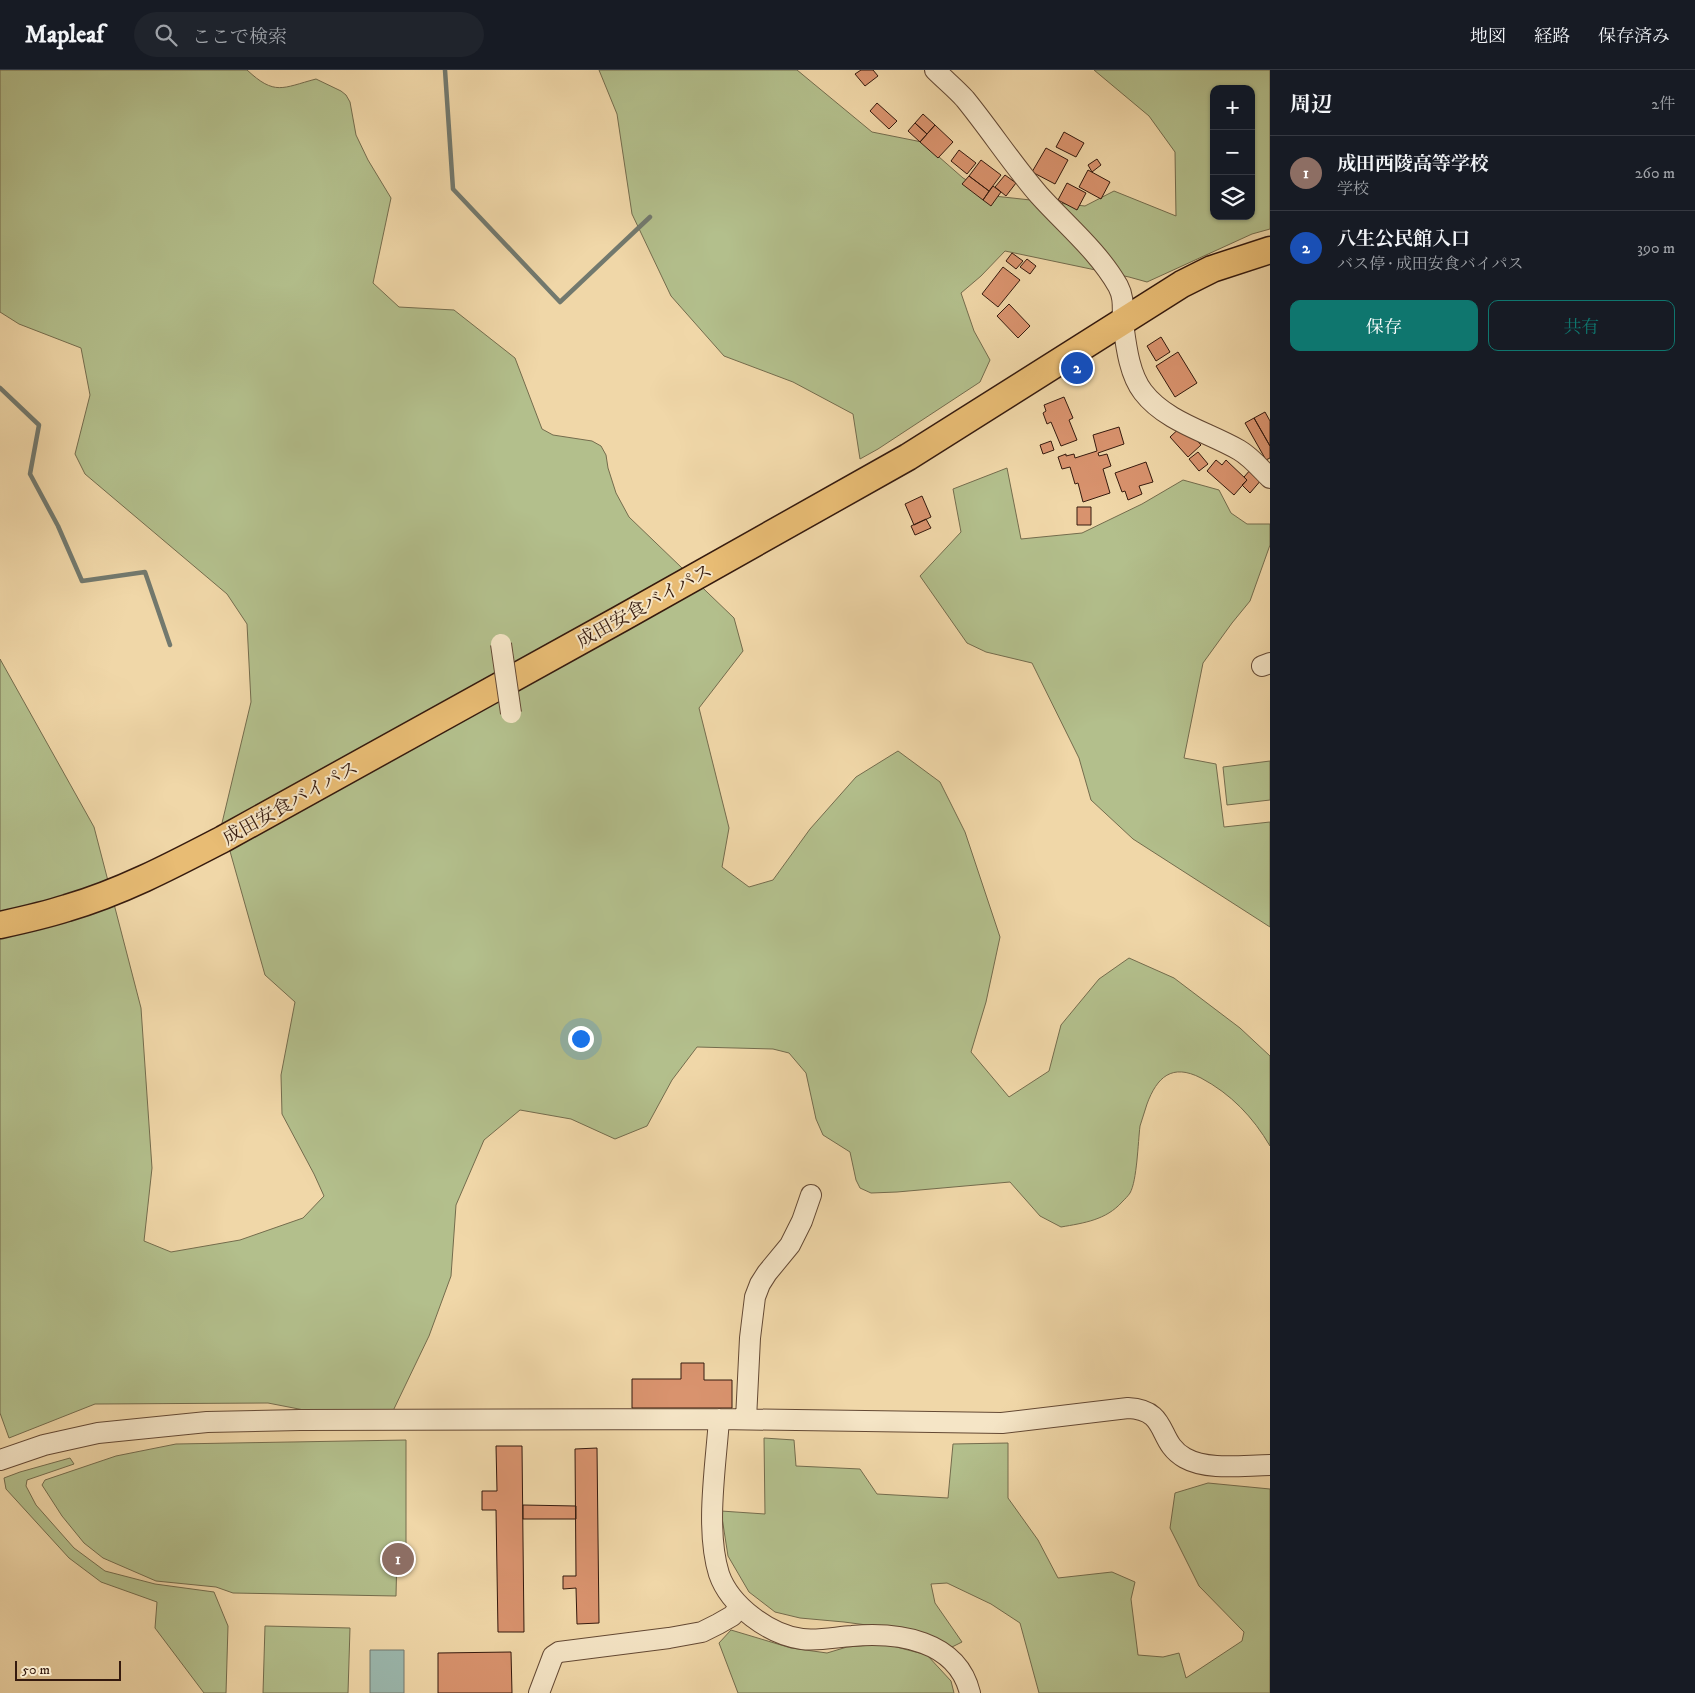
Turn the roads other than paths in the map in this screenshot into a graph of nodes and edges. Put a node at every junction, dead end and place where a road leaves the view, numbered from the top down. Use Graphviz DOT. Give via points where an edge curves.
graph roads {
  1 [pos="936,70"];
  2 [pos="1270,250"];
  3 [pos="1123,322"];
  4 [pos="1270,478"];
  5 [pos="501,644"];
  6 [pos="511,713"];
  7 [pos="0,925"];
  8 [pos="811,1196"];
  9 [pos="719,1419"];
  10 [pos="746,1419"];
  11 [pos="0,1460"];
  12 [pos="1270,1465"];
  13 [pos="740,1607"];
  14 [pos="540,1693"];
  15 [pos="970,1693"];
  1 -- 3 [label="street" via="964,98 1039,195 1103,263 1122,295"];
  2 -- 3 [label="main road, 成田安食バイパス" via="1212,269"];
  3 -- 4 [label="street" via="1130,362 1142,391 1175,418 1240,451"];
  3 -- 7 [label="main road, 成田安食バイパス" via="908,457 268,815 132,883 69,908"];
  5 -- 6 [label="street, bridge"];
  8 -- 10 [label="street" via="790,1245 764,1278 755,1298"];
  9 -- 10 [label="street"];
  9 -- 11 [label="street" via="207,1422 98,1433 44,1445"];
  9 -- 13 [label="street" via="713,1505 714,1543 720,1574"];
  10 -- 12 [label="street" via="1002,1423 1140,1408 1156,1418 1173,1449 1187,1459 1207,1465"];
  13 -- 14 [label="street" via="732,1616 702,1632 559,1652 553,1656"];
  13 -- 15 [label="street" via="780,1633 802,1639 872,1635 921,1641 956,1664"];
}
